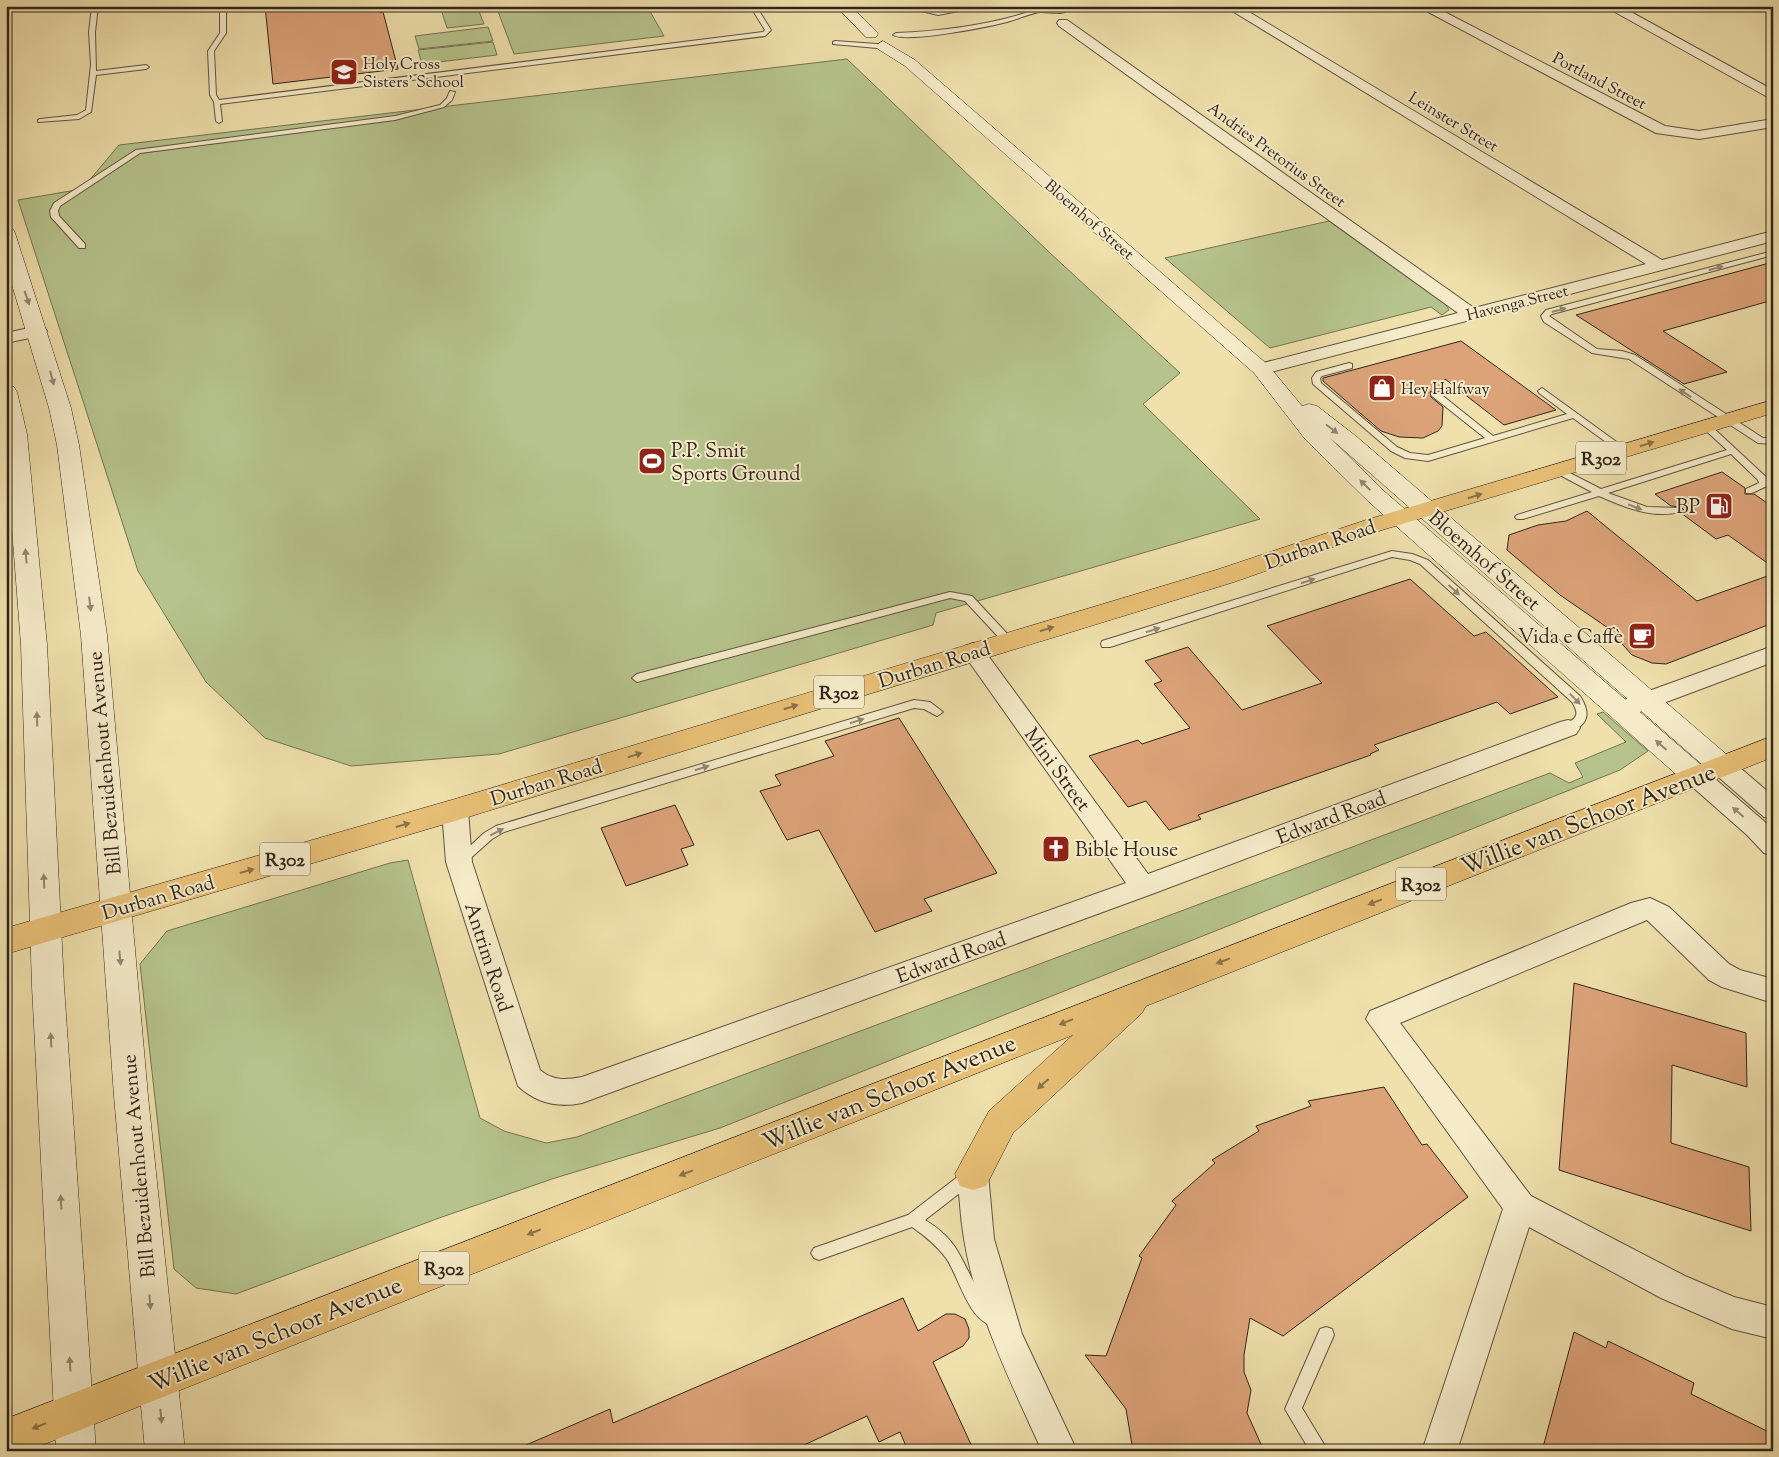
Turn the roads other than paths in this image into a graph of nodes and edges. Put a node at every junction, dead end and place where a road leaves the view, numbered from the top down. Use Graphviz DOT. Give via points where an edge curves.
graph roads {
  1 [pos="95,6"];
  2 [pos="231,6"];
  3 [pos="753,6"];
  4 [pos="904,6"];
  5 [pos="982,6"];
  6 [pos="1070,6"];
  7 [pos="1230,6"];
  8 [pos="1423,6"];
  9 [pos="1610,6"];
  10 [pos="1037,8"];
  11 [pos="848,10"];
  12 [pos="1063,23"];
  13 [pos="884,39"];
  14 [pos="146,66"];
  15 [pos="93,73"];
  16 [pos="452,92"];
  17 [pos="1773,96"];
  18 [pos="217,102"];
  19 [pos="40,121"];
  20 [pos="219,121"];
  21 [pos="1773,123"];
  22 [pos="6,233"];
  23 [pos="1773,236"];
  24 [pos="82,246"];
  25 [pos="1773,253"];
  26 [pos="1659,266"];
  27 [pos="1471,314"];
  28 [pos="38,332"];
  29 [pos="6,338"];
  30 [pos="1349,366"];
  31 [pos="1263,373"];
  32 [pos="1542,391"];
  33 [pos="6,392"];
  34 [pos="1435,394"];
  35 [pos="1773,406"];
  36 [pos="1574,415"];
  37 [pos="1716,423"];
  38 [pos="1492,439"];
  39 [pos="1773,440"];
  40 [pos="1733,450"];
  41 [pos="1624,451"];
  42 [pos="1559,470"];
  43 [pos="1749,491"];
  44 [pos="1601,492"];
  45 [pos="1428,510"];
  46 [pos="1677,510"];
  47 [pos="1520,516"];
  48 [pos="1401,518"];
  49 [pos="1008,641"];
  50 [pos="1106,644"];
  51 [pos="973,651"];
  52 [pos="1773,654"];
  53 [pos="637,678"];
  54 [pos="1646,701"];
  55 [pos="1621,710"];
  56 [pos="937,712"];
  57 [pos="1568,728"];
  58 [pos="1773,746"];
  59 [pos="1710,772"];
  60 [pos="455,810"];
  61 [pos="1773,810"];
  62 [pos="1773,846"];
  63 [pos="459,862"];
  64 [pos="1143,887"];
  65 [pos="116,909"];
  66 [pos="46,930"];
  67 [pos="6,941"];
  68 [pos="1773,991"];
  69 [pos="1144,992"];
  70 [pos="550,1092"];
  71 [pos="973,1174"];
  72 [pos="1520,1206"];
  73 [pos="913,1220"];
  74 [pos="819,1253"];
  75 [pos="1773,1322"];
  76 [pos="1326,1335"];
  77 [pos="1007,1338"];
  78 [pos="157,1381"];
  79 [pos="73,1413"];
  80 [pos="6,1439"];
  81 [pos="76,1451"];
  82 [pos="165,1451"];
  83 [pos="1060,1451"];
  84 [pos="1320,1451"];
  85 [pos="1439,1451"];
  1 -- 15 [label="lane"];
  2 -- 18 [label="lane" via="223,11 223,33 211,51 213,95"];
  3 -- 18 [label="lane" via="768,30 765,34"];
  4 -- 5 [label="lane" via="938,13"];
  6 -- 10 [label="lane" via="1062,12"];
  7 -- 26 [label="street, Leinster Street"];
  8 -- 21 [label="street, Portland Street" via="1654,128 1699,135"];
  9 -- 17 [label="street"];
  10 -- 13 [label="lane" via="984,27"];
  11 -- 13 [label="main road, Bloemhof Street"];
  12 -- 27 [label="street, Andries Pretorius Street"];
  13 -- 31 [label="main road, Bloemhof Street"];
  14 -- 15 [label="lane"];
  15 -- 19 [label="lane" via="86,114"];
  16 -- 24 [label="lane" via="450,100 442,106 402,117 138,151 57,205 55,217"];
  18 -- 20 [label="lane"];
  22 -- 28 [label="main road, Bill Bezuidenhout Avenue, one-way"];
  23 -- 26 [label="street, Havenga Street"];
  37 -- 25 [label="lane, one-way" via="1632,357 1590,349 1545,316 1549,312"];
  26 -- 27 [label="street, Havenga Street"];
  27 -- 31 [label="street, Havenga Street"];
  28 -- 29 [label="street"];
  28 -- 65 [label="main road, Bill Bezuidenhout Avenue, one-way" via="68,445 84,555 95,644"];
  30 -- 38 [label="lane" via="1319,374 1317,384 1401,453 1428,458"];
  31 -- 45 [label="main road, Bloemhof Street, one-way"];
  48 -- 31 [label="main road, Bloemhof Street, one-way" via="1312,434"];
  32 -- 36 [label="lane"];
  66 -- 33 [label="main road, one-way" via="34,645 16,434"];
  34 -- 38 [label="lane"];
  35 -- 37 [label="main road, Durban Road / R302"];
  36 -- 38 [label="lane"];
  36 -- 41 [label="lane"];
  37 -- 39 [label="lane" via="1761,440"];
  37 -- 40 [label="lane"];
  41 -- 37 [label="main road, Durban Road / R302, one-way"];
  40 -- 43 [label="lane" via="1763,479 1764,484"];
  40 -- 44 [label="lane"];
  41 -- 42 [label="main road, Durban Road / R302"];
  42 -- 44 [label="lane"];
  45 -- 42 [label="main road, Durban Road / R302, one-way"];
  44 -- 46 [label="lane, one-way" via="1647,511"];
  44 -- 47 [label="lane"];
  45 -- 48 [label="main road, Durban Road / R302"];
  45 -- 54 [label="main road, Bloemhof Street"];
  49 -- 48 [label="main road, Durban Road / R302, one-way" via="1225,576"];
  48 -- 55 [label="main road, Bloemhof Street"];
  49 -- 51 [label="main road, Durban Road / R302"];
  49 -- 53 [label="lane" via="968,598 950,595"];
  50 -- 57 [label="lane, Edward Road, one-way" via="1392,554 1402,555 1424,562 1576,699 1581,705 1582,716 1580,722"];
  60 -- 51 [label="main road, Durban Road / R302, one-way"];
  51 -- 64 [label="street, Mini Street"];
  52 -- 54 [label="street"];
  54 -- 55 [label="street"];
  54 -- 59 [label="main road, Bloemhof Street"];
  59 -- 55 [label="main road, Bloemhof Street, one-way"];
  63 -- 56 [label="lane, one-way" via="500,829 914,704 926,705"];
  57 -- 64 [label="street, Edward Road"];
  58 -- 59 [label="main road, Willie van Schoor Avenue / R302"];
  59 -- 61 [label="street"];
  62 -- 59 [label="street, one-way"];
  59 -- 69 [label="main road, Willie van Schoor Avenue / R302, one-way"];
  60 -- 63 [label="street, Antrim Road"];
  65 -- 60 [label="main road, Durban Road / R302, one-way"];
  63 -- 70 [label="street, Antrim Road" via="528,1077"];
  64 -- 70 [label="street, Edward Road" via="582,1090 566,1094"];
  65 -- 66 [label="main road, Durban Road / R302"];
  65 -- 78 [label="main road, Bill Bezuidenhout Avenue, one-way"];
  66 -- 67 [label="main road, Durban Road / R302"];
  79 -- 66 [label="main road, one-way"];
  68 -- 72 [label="street" via="1719,972 1660,914 1650,909 1640,910 1380,1019"];
  69 -- 71 [label="main road, one-way" via="1001,1122"];
  69 -- 78 [label="main road, Willie van Schoor Avenue / R302, one-way"];
  71 -- 73 [label="lane"];
  71 -- 77 [label="street" via="978,1240"];
  72 -- 75 [label="street" via="1673,1287 1732,1313"];
  72 -- 85 [label="street"];
  73 -- 74 [label="lane"];
  73 -- 77 [label="lane" via="936,1234 974,1297"];
  76 -- 84 [label="lane" via="1293,1410"];
  77 -- 83 [label="street"];
  78 -- 79 [label="main road, Willie van Schoor Avenue / R302"];
  78 -- 82 [label="main road, Bill Bezuidenhout Avenue, one-way"];
  79 -- 80 [label="main road, Willie van Schoor Avenue / R302, one-way"];
  79 -- 81 [label="main road"];
}
